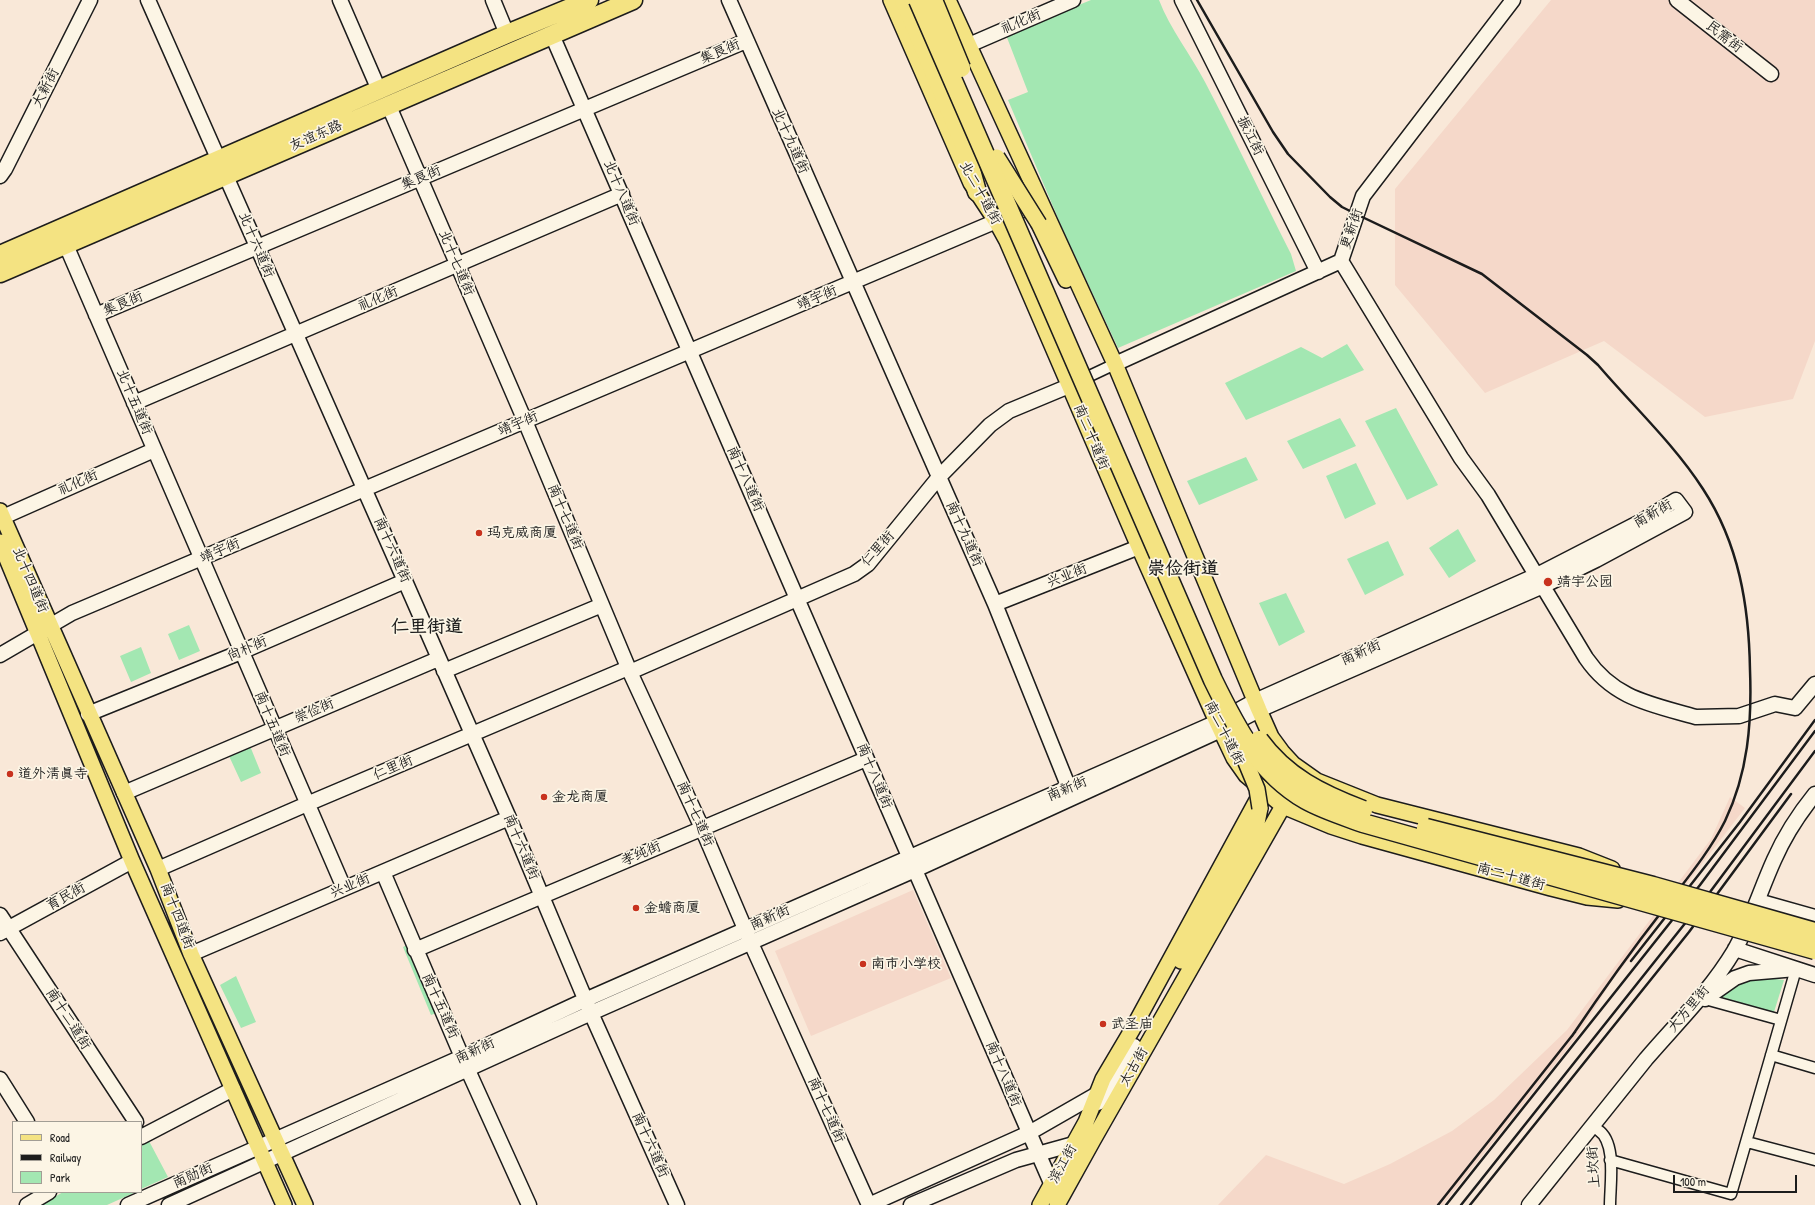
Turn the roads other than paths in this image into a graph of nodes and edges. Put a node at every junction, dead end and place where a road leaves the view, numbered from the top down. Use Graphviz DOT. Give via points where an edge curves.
graph roads {
  1 [pos="90,0"];
  2 [pos="148,0"];
  3 [pos="340,0"];
  4 [pos="493,0"];
  5 [pos="589,0"];
  6 [pos="633,0"];
  7 [pos="729,0"];
  8 [pos="891,0"];
  9 [pos="904,0"];
  10 [pos="918,0"];
  11 [pos="933,0"];
  12 [pos="948,0"];
  13 [pos="1073,0"];
  14 [pos="1182,0"];
  15 [pos="1513,0"];
  16 [pos="1678,0"];
  17 [pos="507,34"];
  18 [pos="552,34"];
  19 [pos="746,41"];
  20 [pos="969,45"];
  21 [pos="1771,74"];
  22 [pos="384,97"];
  23 [pos="584,109"];
  24 [pos="998,157"];
  25 [pos="219,159"];
  26 [pos="2,169"];
  27 [pos="226,175"];
  28 [pos="420,178"];
  29 [pos="977,192"];
  30 [pos="622,194"];
  31 [pos="1041,202"];
  32 [pos="996,221"];
  33 [pos="66,245"];
  34 [pos="257,247"];
  35 [pos="0,255"];
  36 [pos="1342,257"];
  37 [pos="457,264"];
  38 [pos="1318,272"];
  39 [pos="0,273"];
  40 [pos="854,282"];
  41 [pos="96,315"];
  42 [pos="295,334"];
  43 [pos="689,351"];
  44 [pos="1111,366"];
  45 [pos="1069,386"];
  46 [pos="134,403"];
  47 [pos="525,421"];
  48 [pos="154,450"];
  49 [pos="939,477"];
  50 [pos="365,490"];
  51 [pos="1,514"];
  52 [pos="0,543"];
  53 [pos="1139,548"];
  54 [pos="202,559"];
  55 [pos="1544,579"];
  56 [pos="405,581"];
  57 [pos="798,599"];
  58 [pos="995,604"];
  59 [pos="602,605"];
  60 [pos="45,630"];
  61 [pos="241,652"];
  62 [pos="0,655"];
  63 [pos="441,665"];
  64 [pos="629,670"];
  65 [pos="1213,680"];
  66 [pos="1815,684"];
  67 [pos="1257,705"];
  68 [pos="88,714"];
  69 [pos="1219,726"];
  70 [pos="274,728"];
  71 [pos="472,735"];
  72 [pos="866,759"];
  73 [pos="1293,764"];
  74 [pos="1317,781"];
  75 [pos="1069,788"];
  76 [pos="1262,790"];
  77 [pos="124,792"];
  78 [pos="1815,794"];
  79 [pos="307,804"];
  80 [pos="1282,806"];
  81 [pos="1815,806"];
  82 [pos="509,818"];
  83 [pos="702,828"];
  84 [pos="909,856"];
  85 [pos="132,861"];
  86 [pos="158,869"];
  87 [pos="915,870"];
  88 [pos="383,872"];
  89 [pos="344,888"];
  90 [pos="1651,894"];
  91 [pos="542,896"];
  92 [pos="1765,903"];
  93 [pos="0,915"];
  94 [pos="1815,917"];
  95 [pos="745,929"];
  96 [pos="4,931"];
  97 [pos="1815,932"];
  98 [pos="751,943"];
  99 [pos="415,950"];
  100 [pos="1737,950"];
  101 [pos="1815,950"];
  102 [pos="191,954"];
  103 [pos="1796,969"];
  104 [pos="1815,975"];
  105 [pos="1705,998"];
  106 [pos="585,1000"];
  107 [pos="591,1013"];
  108 [pos="1781,1020"];
  109 [pos="1134,1046"];
  110 [pos="1771,1055"];
  111 [pos="465,1063"];
  112 [pos="1815,1068"];
  113 [pos="0,1079"];
  114 [pos="233,1089"];
  115 [pos="1097,1094"];
  116 [pos="26,1121"];
  117 [pos="135,1121"];
  118 [pos="1086,1122"];
  119 [pos="1598,1130"];
  120 [pos="1029,1133"];
  121 [pos="142,1134"];
  122 [pos="276,1140"];
  123 [pos="1093,1140"];
  124 [pos="1747,1142"];
  125 [pos="1073,1144"];
  126 [pos="259,1147"];
  127 [pos="282,1154"];
  128 [pos="1038,1154"];
  129 [pos="1610,1160"];
  130 [pos="1815,1160"];
  131 [pos="265,1162"];
  132 [pos="1052,1184"];
  133 [pos="47,1193"];
  134 [pos="1058,1203"];
  135 [pos="27,1205"];
  136 [pos="128,1205"];
  137 [pos="169,1205"];
  138 [pos="284,1205"];
  139 [pos="305,1205"];
  140 [pos="529,1205"];
  141 [pos="677,1205"];
  142 [pos="869,1205"];
  143 [pos="911,1205"];
  144 [pos="1040,1205"];
  145 [pos="1529,1205"];
  146 [pos="1538,1205"];
  147 [pos="1610,1205"];
  1 -- 26 [label="street, 大新街"];
  2 -- 25 [label="street, 北十六道街"];
  3 -- 22 [label="street, 北十七道街"];
  4 -- 17 [label="street"];
  5 -- 17 [label="highway, 友谊东路"];
  6 -- 18 [label="highway, 友谊东路"];
  7 -- 19 [label="street, 北十九道街"];
  8 -- 29 [label="main road, 北二十道街"];
  9 -- 29 [label="highway" via="964,144"];
  10 -- 65 [label="highway, bridge"];
  11 -- 24 [label="highway, bridge"];
  12 -- 20 [label="main road"];
  13 -- 20 [label="street, 礼化街"];
  14 -- 38 [label="street, 振江街"];
  15 -- 36 [label="street, 更新街" via="1363,196"];
  16 -- 21 [label="street, 民需街"];
  17 -- 22 [label="highway, 友谊东路"];
  18 -- 22 [label="highway, 友谊东路"];
  18 -- 23 [label="street, 北十八道街"];
  19 -- 23 [label="street, 集良街"];
  19 -- 40 [label="street, 北十九道街"];
  20 -- 31 [label="main road"];
  22 -- 25 [label="highway, 友谊东路"];
  22 -- 27 [label="highway, 友谊东路"];
  22 -- 28 [label="street, 北十七道街"];
  23 -- 28 [label="street, 集良街"];
  23 -- 30 [label="street, 北十八道街"];
  24 -- 44 [label="main road, bridge" via="1039,224"];
  24 -- 90 [label="highway, bridge" via="1217,660 1248,724 1268,752 1299,780 1316,790 1374,814"];
  25 -- 27 [label="street, 北十六道街"];
  25 -- 35 [label="highway, 友谊东路"];
  27 -- 33 [label="highway, 友谊东路"];
  27 -- 34 [label="street, 北十六道街"];
  28 -- 34 [label="street, 集良街"];
  28 -- 37 [label="street, 北十七道街"];
  29 -- 32 [label="main road, 北二十道街"];
  30 -- 37 [label="street, 礼化街"];
  30 -- 43 [label="street, 北十八道街"];
  31 -- 32 [label="street, 靖宇街"];
  31 -- 44 [label="main road"];
  32 -- 40 [label="street, 靖宇街"];
  32 -- 45 [label="main road, 北二十道街"];
  33 -- 39 [label="highway, 友谊东路"];
  33 -- 41 [label="street, 北十五道街"];
  34 -- 41 [label="street, 集良街"];
  34 -- 42 [label="street, 北十六道街"];
  36 -- 38 [label="street, 更新街"];
  36 -- 55 [label="street" via="1468,456 1508,512"];
  37 -- 42 [label="street, 礼化街"];
  37 -- 47 [label="street, 北十七道街"];
  38 -- 44 [label="street, 更新街"];
  40 -- 43 [label="street, 靖宇街"];
  40 -- 49 [label="street, 南十九道街"];
  41 -- 46 [label="street, 北十五道街"];
  42 -- 46 [label="street, 礼化街"];
  42 -- 50 [label="street, 北十六道街"];
  43 -- 47 [label="street, 靖宇街"];
  43 -- 57 [label="street, 南十八道街"];
  44 -- 45 [label="street"];
  44 -- 67 [label="main road"];
  45 -- 49 [label="street, 仁里街" via="1009,411 990,424"];
  45 -- 53 [label="main road, 南二十道街"];
  46 -- 48 [label="street, 北十五道街"];
  47 -- 50 [label="street, 靖宇街"];
  47 -- 59 [label="street, 南十七道街"];
  48 -- 51 [label="street, 礼化街"];
  48 -- 54 [label="street, 北十五道街"];
  49 -- 57 [label="street, 仁里街" via="868,564 854,574"];
  49 -- 58 [label="street, 南十九道街"];
  50 -- 54 [label="street, 靖宇街"];
  50 -- 56 [label="street, 南十六道街"];
  51 -- 60 [label="main road, 北十四道街"];
  52 -- 60 [label="main road, 北十四道街"];
  53 -- 58 [label="street, 兴业街"];
  53 -- 69 [label="main road, 南二十道街"];
  54 -- 60 [label="street, 靖宇街" via="72,614"];
  54 -- 61 [label="street, 南十五道街"];
  55 -- 55 [label="street, 南新街" via="1602,557 1685,512 1676,500"];
  55 -- 66 [label="street" via="1591,666 1608,683 1628,696 1696,717 1739,716 1775,704 1795,708"];
  55 -- 67 [label="street, 南新街"];
  56 -- 61 [label="street, 尚朴街"];
  56 -- 63 [label="street, 南十六道街"];
  57 -- 64 [label="street, 仁里街"];
  57 -- 72 [label="street, 南十八道街"];
  58 -- 75 [label="street, 南十九道街"];
  59 -- 63 [label="street, 崇俭街"];
  59 -- 64 [label="street, 南十七道街"];
  60 -- 62 [label="street, 靖宇街"];
  60 -- 68 [label="main road, 南十四道街"];
  60 -- 85 [label="main road"];
  61 -- 68 [label="street, 尚朴街"];
  61 -- 70 [label="street, 南十五道街"];
  63 -- 70 [label="street, 崇俭街"];
  63 -- 71 [label="street, 南十六道街"];
  64 -- 71 [label="street, 仁里街"];
  64 -- 83 [label="street, 南十七道街"];
  65 -- 90 [label="highway, bridge" via="1247,744 1260,762 1276,778 1307,801 1363,823"];
  65 -- 109 [label="main road, 太古街, bridge" via="1257,789 1260,808 1256,828"];
  67 -- 69 [label="street, 南新街"];
  67 -- 73 [label="main road" via="1271,737"];
  68 -- 77 [label="main road, 南十四道街"];
  69 -- 75 [label="street, 南新街"];
  69 -- 76 [label="main road, 南二十道街" via="1234,758 1246,775"];
  69 -- 87 [label="street, 南新街"];
  70 -- 77 [label="street, 崇俭街"];
  70 -- 79 [label="street, 南十五道街"];
  71 -- 79 [label="street, 仁里街"];
  71 -- 82 [label="street, 南十六道街"];
  72 -- 83 [label="street, 孝纯街"];
  72 -- 84 [label="street, 南十八道街"];
  73 -- 74 [label="main road"];
  73 -- 76 [label="main road"];
  74 -- 80 [label="main road"];
  74 -- 90 [label="main road" via="1376,805 1579,856"];
  75 -- 84 [label="street, 南新街"];
  76 -- 80 [label="main road, 南二十道街"];
  76 -- 115 [label="main road, 太古街"];
  77 -- 86 [label="main road, 南十四道街"];
  78 -- 100 [label="street, 大方里街" via="1795,818 1786,835"];
  79 -- 86 [label="street, 仁里街"];
  79 -- 89 [label="street, 南十五道街"];
  80 -- 90 [label="main road, 南二十道街" via="1362,836 1587,897"];
  80 -- 123 [label="main road, 太古街"];
  81 -- 92 [label="street, 大方里街" via="1791,842"];
  82 -- 88 [label="street, 兴业街"];
  82 -- 91 [label="street, 南十六道街"];
  83 -- 91 [label="street, 孝纯街"];
  83 -- 95 [label="street, 南十七道街"];
  84 -- 87 [label="street, 南十八道街"];
  84 -- 95 [label="street, 南新街"];
  85 -- 96 [label="street, 育民街"];
  85 -- 114 [label="main road"];
  86 -- 102 [label="main road, 南十四道街"];
  87 -- 98 [label="street, 南新街"];
  87 -- 120 [label="street, 南十八道街"];
  88 -- 89 [label="street, 兴业街"];
  88 -- 99 [label="street, 南十五道街"];
  89 -- 102 [label="street, 兴业街"];
  90 -- 97 [label="highway, bridge"];
  90 -- 101 [label="highway, bridge"];
  91 -- 99 [label="street, 孝纯街"];
  91 -- 106 [label="street, 南十六道街"];
  92 -- 94 [label="street"];
  92 -- 100 [label="street, 大方里街"];
  93 -- 96 [label="street, 南十二道街"];
  95 -- 98 [label="street, 南十七道街"];
  95 -- 106 [label="street, 南新街"];
  96 -- 117 [label="street, 南十二道街"];
  98 -- 107 [label="street, 南新街"];
  98 -- 142 [label="street, 南十七道街"];
  99 -- 111 [label="street, 南十五道街"];
  100 -- 103 [label="street"];
  100 -- 105 [label="street, 大方里街" via="1727,971"];
  100 -- 145 [label="street, 大方里街"];
  102 -- 122 [label="main road, 南十四道街"];
  103 -- 104 [label="street"];
  103 -- 105 [label="street" via="1749,973 1735,978"];
  103 -- 108 [label="street"];
  105 -- 108 [label="street"];
  105 -- 119 [label="street, 大方里街"];
  106 -- 107 [label="street, 南十六道街"];
  106 -- 111 [label="street, 南新街"];
  107 -- 111 [label="street, 南新街"];
  107 -- 141 [label="street, 南十六道街"];
  108 -- 110 [label="street"];
  109 -- 118 [label="street, 太古街"];
  110 -- 112 [label="street"];
  110 -- 124 [label="street"];
  111 -- 122 [label="street, 南新街"];
  111 -- 127 [label="street, 南新街"];
  111 -- 140 [label="street, 南十五道街"];
  113 -- 116 [label="street"];
  114 -- 121 [label="street"];
  114 -- 126 [label="main road"];
  115 -- 118 [label="main road, 太古街"];
  115 -- 120 [label="street"];
  118 -- 125 [label="main road, 滨江街"];
  119 -- 129 [label="street, 上坎街" via="1604,1134 1609,1144"];
  119 -- 146 [label="street, 大方里街"];
  120 -- 128 [label="street, 南十八道街"];
  120 -- 142 [label="street"];
  122 -- 126 [label="street, 南新街"];
  122 -- 127 [label="main road, 南十四道街"];
  123 -- 125 [label="street"];
  123 -- 134 [label="main road, 滨江街"];
  124 -- 129 [label="street" via="1731,1194"];
  124 -- 130 [label="street"];
  125 -- 128 [label="street"];
  125 -- 132 [label="main road, 滨江街"];
  126 -- 131 [label="main road"];
  126 -- 136 [label="street, 南勋街"];
  127 -- 131 [label="street, 南新街"];
  127 -- 139 [label="main road, 南十四道街"];
  128 -- 132 [label="street, 南十八道街"];
  128 -- 143 [label="street" via="1016,1160"];
  129 -- 147 [label="street, 上坎街"];
  131 -- 137 [label="street, 南勋街"];
  131 -- 138 [label="main road"];
  132 -- 134 [label="street, 南十八道街"];
  132 -- 144 [label="main road, 滨江街"];
  133 -- 135 [label="street"];
}
